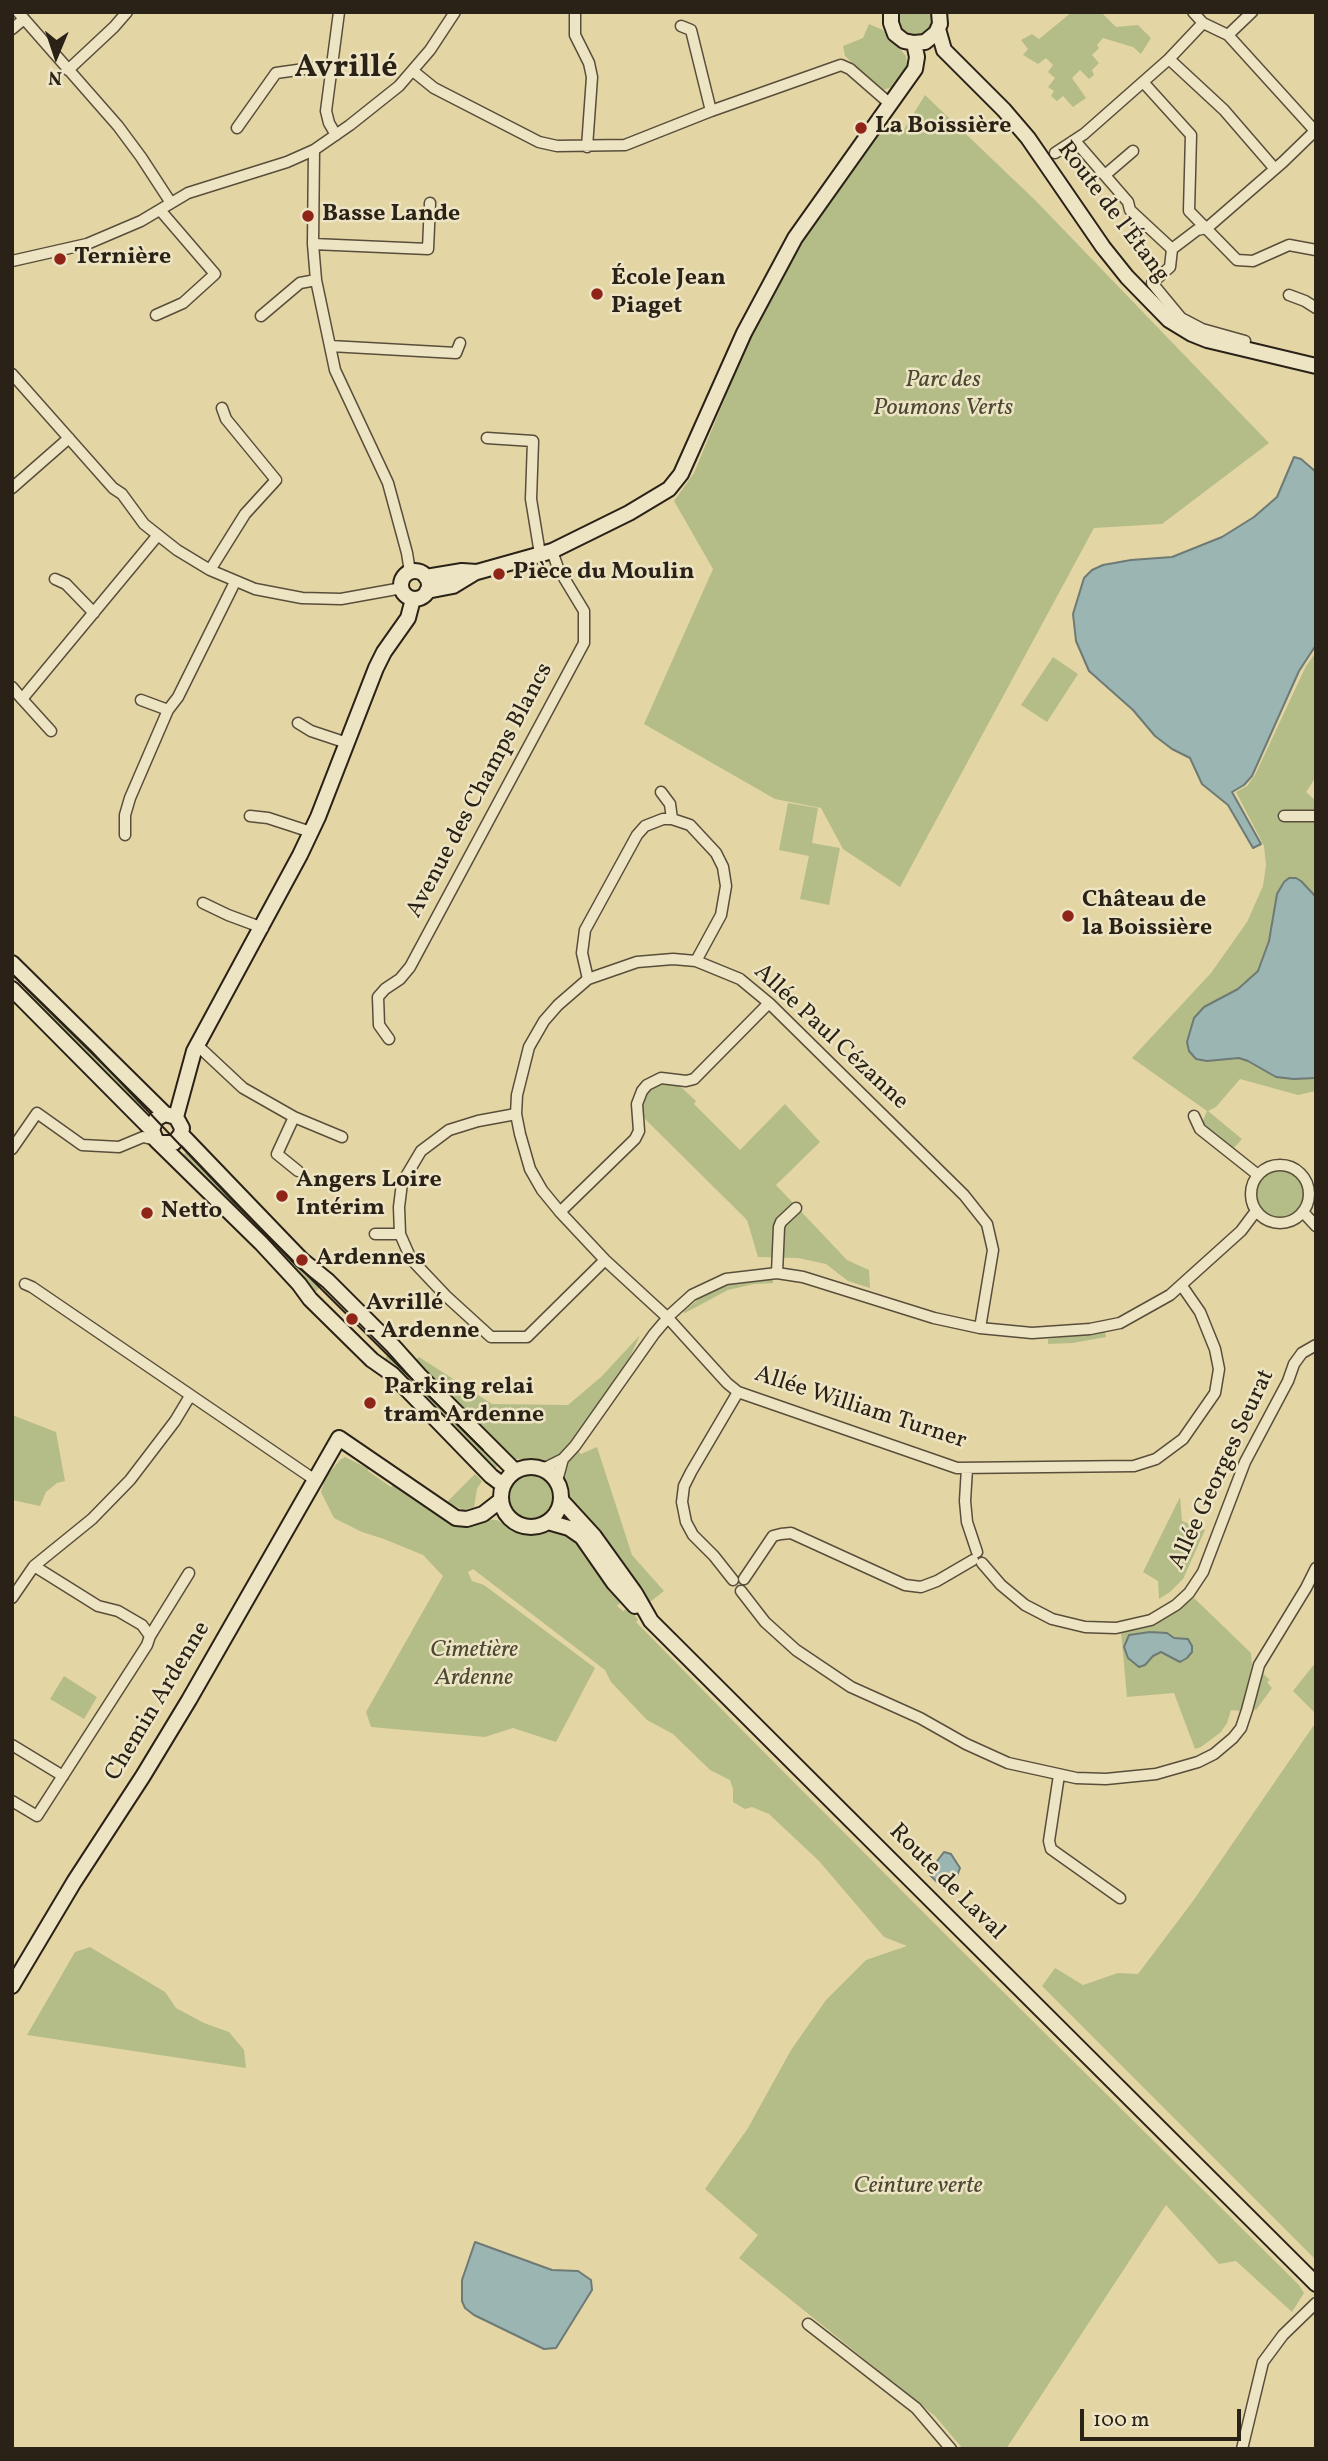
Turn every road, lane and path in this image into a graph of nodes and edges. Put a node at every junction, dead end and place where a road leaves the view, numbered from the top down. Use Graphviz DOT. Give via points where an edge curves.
graph roads {
  1 [pos="127,12"];
  2 [pos="339,12"];
  3 [pos="455,12"];
  4 [pos="575,12"];
  5 [pos="891,12"];
  6 [pos="939,12"];
  7 [pos="1193,12"];
  8 [pos="1252,12"];
  9 [pos="21,15"];
  10 [pos="1203,23"];
  11 [pos="681,26"];
  12 [pos="12,29"];
  13 [pos="938,29"];
  14 [pos="1228,35"];
  15 [pos="918,43"];
  16 [pos="944,50"];
  17 [pos="1169,59"];
  18 [pos="332,65"];
  19 [pos="68,70"];
  20 [pos="413,71"];
  21 [pos="1143,82"];
  22 [pos="889,103"];
  23 [pos="712,111"];
  24 [pos="237,128"];
  25 [pos="1315,131"];
  26 [pos="336,135"];
  27 [pos="1076,142"];
  28 [pos="587,147"];
  29 [pos="314,150"];
  30 [pos="1133,151"];
  31 [pos="1055,153"];
  32 [pos="1275,169"];
  33 [pos="1105,175"];
  34 [pos="171,202"];
  35 [pos="430,203"];
  36 [pos="160,210"];
  37 [pos="1207,228"];
  38 [pos="313,244"];
  39 [pos="1172,249"];
  40 [pos="1316,250"];
  41 [pos="12,261"];
  42 [pos="316,279"];
  43 [pos="1289,295"];
  44 [pos="1316,308"];
  45 [pos="156,315"];
  46 [pos="261,316"];
  47 [pos="1245,341"];
  48 [pos="460,343"];
  49 [pos="330,346"];
  50 [pos="1316,366"];
  51 [pos="12,374"];
  52 [pos="222,408"];
  53 [pos="69,438"];
  54 [pos="487,438"];
  55 [pos="12,488"];
  56 [pos="158,536"];
  57 [pos="546,553"];
  58 [pos="210,570"];
  59 [pos="410,572"];
  60 [pos="55,579"];
  61 [pos="235,582"];
  62 [pos="427,584"];
  63 [pos="402,588"];
  64 [pos="413,599"];
  65 [pos="94,613"];
  66 [pos="12,687"];
  67 [pos="22,699"];
  68 [pos="141,700"];
  69 [pos="168,710"];
  70 [pos="298,723"];
  71 [pos="51,731"];
  72 [pos="346,743"];
  73 [pos="660,792"];
  74 [pos="250,816"];
  75 [pos="1284,816"];
  76 [pos="1316,816"];
  77 [pos="672,818"];
  78 [pos="311,832"];
  79 [pos="125,835"];
  80 [pos="203,903"];
  81 [pos="263,928"];
  82 [pos="696,961"];
  83 [pos="12,963"];
  84 [pos="588,979"];
  85 [pos="12,989"];
  86 [pos="769,1003"];
  87 [pos="389,1039"];
  88 [pos="197,1045"];
  89 [pos="516,1114"];
  90 [pos="170,1116"];
  91 [pos="1194,1116"];
  92 [pos="294,1117"];
  93 [pos="181,1134"];
  94 [pos="156,1138"];
  95 [pos="342,1138"];
  96 [pos="12,1149"];
  97 [pos="298,1171"];
  98 [pos="1255,1172"];
  99 [pos="1311,1179"];
  100 [pos="796,1208"];
  101 [pos="1256,1211"];
  102 [pos="560,1212"];
  103 [pos="1303,1212"];
  104 [pos="1316,1226"];
  105 [pos="375,1234"];
  106 [pos="400,1234"];
  107 [pos="605,1261"];
  108 [pos="777,1273"];
  109 [pos="25,1284"];
  110 [pos="1182,1286"];
  111 [pos="668,1318"];
  112 [pos="980,1328"];
  113 [pos="1316,1345"];
  114 [pos="738,1392"];
  115 [pos="190,1396"];
  116 [pos="563,1459"];
  117 [pos="967,1468"];
  118 [pos="543,1469"];
  119 [pos="515,1471"];
  120 [pos="315,1480"];
  121 [pos="557,1481"];
  122 [pos="503,1485"];
  123 [pos="501,1500"];
  124 [pos="561,1500"];
  125 [pos="483,1514"];
  126 [pos="509,1517"];
  127 [pos="548,1522"];
  128 [pos="977,1558"];
  129 [pos="34,1566"];
  130 [pos="1316,1568"];
  131 [pos="189,1573"];
  132 [pos="738,1580"];
  133 [pos="12,1598"];
  134 [pos="651,1621"];
  135 [pos="149,1636"];
  136 [pos="12,1745"];
  137 [pos="1059,1775"];
  138 [pos="63,1776"];
  139 [pos="12,1801"];
  140 [pos="1120,1898"];
  141 [pos="12,1986"];
  142 [pos="1316,2284"];
  143 [pos="1316,2303"];
  144 [pos="808,2324"];
  145 [pos="951,2449"];
  146 [pos="1242,2449"];
  1 -- 19 [label="street"];
  2 -- 18 [label="street"];
  3 -- 20 [label="street"];
  4 -- 28 [label="street" via="575,35 592,77"];
  5 -- 15 [label="street" via="895,34"];
  6 -- 13 [label="street, Route de l'Étang"];
  7 -- 10 [label="street"];
  8 -- 14 [label="street"];
  9 -- 12 [label="street"];
  9 -- 19 [label="street"];
  10 -- 14 [label="street"];
  10 -- 17 [label="street"];
  11 -- 23 [label="street" via="691,30"];
  13 -- 15 [label="street"];
  13 -- 16 [label="street, Route de l'Étang"];
  14 -- 25 [label="street"];
  15 -- 16 [label="street, Route de l'Étang"];
  15 -- 22 [label="street" via="915,69"];
  16 -- 50 [label="street, Route de l'Étang" via="1020,128 1102,247 1169,320 1206,340"];
  17 -- 21 [label="street"];
  17 -- 32 [label="street" via="1224,110"];
  18 -- 24 [label="street" via="276,73"];
  18 -- 26 [label="street" via="326,111"];
  19 -- 34 [label="street" via="118,127"];
  20 -- 26 [label="street"];
  20 -- 28 [label="street" via="435,88 539,142"];
  21 -- 27 [label="street"];
  21 -- 37 [label="street" via="1191,135 1189,211"];
  22 -- 23 [label="street" via="841,65"];
  22 -- 57 [label="street" via="795,238 744,333 681,474 656,498"];
  23 -- 28 [label="street" via="625,145"];
  25 -- 32 [label="street"];
  26 -- 29 [label="street"];
  27 -- 31 [label="street"];
  27 -- 33 [label="street"];
  29 -- 34 [label="street" via="206,185"];
  29 -- 38 [label="street"];
  30 -- 33 [label="street"];
  32 -- 37 [label="street"];
  33 -- 39 [label="street" via="1130,210"];
  34 -- 36 [label="street"];
  35 -- 38 [label="street" via="428,249"];
  36 -- 41 [label="street" via="87,244"];
  36 -- 45 [label="street" via="215,274 183,303"];
  37 -- 39 [label="street"];
  37 -- 40 [label="street" via="1237,260 1253,261 1289,245"];
  38 -- 42 [label="street"];
  39 -- 47 [label="street" via="1170,267 1152,283 1181,318"];
  42 -- 46 [label="street" via="300,283"];
  42 -- 49 [label="street"];
  43 -- 44 [label="street"];
  48 -- 49 [label="street" via="456,353"];
  49 -- 59 [label="street" via="335,370 388,484"];
  51 -- 53 [label="street"];
  52 -- 58 [label="street" via="276,481 245,514"];
  53 -- 55 [label="street"];
  53 -- 56 [label="street"];
  54 -- 57 [label="street, Avenue des Champs Blancs" via="533,441 531,499"];
  56 -- 58 [label="street"];
  56 -- 65 [label="street"];
  57 -- 62 [label="street" via="477,572 453,586"];
  57 -- 87 [label="street, Avenue des Champs Blancs" via="584,611 584,643 410,967 378,997 379,1025"];
  58 -- 61 [label="street"];
  59 -- 62 [label="street" via="419,572"];
  59 -- 63 [label="street"];
  60 -- 65 [label="street"];
  61 -- 63 [label="street" via="277,595 324,600"];
  61 -- 69 [label="street"];
  62 -- 64 [label="street" via="420,598"];
  63 -- 64 [label="street"];
  64 -- 72 [label="street" via="408,618 376,668"];
  65 -- 67 [label="street"];
  66 -- 67 [label="street"];
  67 -- 71 [label="street"];
  68 -- 69 [label="street"];
  69 -- 79 [label="street" via="130,798"];
  70 -- 72 [label="street"];
  72 -- 78 [label="street"];
  73 -- 77 [label="street" via="670,804"];
  74 -- 78 [label="street"];
  75 -- 76 [label="street"];
  77 -- 82 [label="street" via="703,837 723,867 726,886 721,915"];
  77 -- 84 [label="street" via="653,822 637,835 585,930 582,953"];
  78 -- 81 [label="street"];
  80 -- 81 [label="street"];
  81 -- 88 [label="street"];
  82 -- 84 [label="street, Allée Paul Cézanne" via="637,962"];
  82 -- 86 [label="street, Allée Paul Cézanne" via="740,979"];
  83 -- 90 [label="street"];
  84 -- 89 [label="street, Allée Paul Cézanne" via="558,1004 529,1047"];
  85 -- 94 [label="street"];
  86 -- 102 [label="street" via="694,1079 661,1078 647,1085 638,1098 635,1139"];
  86 -- 112 [label="street, Allée Paul Cézanne" via="964,1195 987,1224 993,1250"];
  88 -- 90 [label="street"];
  88 -- 92 [label="street" via="243,1088"];
  89 -- 102 [label="street, Allée Paul Cézanne" via="530,1169"];
  89 -- 106 [label="street" via="449,1130 421,1151 402,1183"];
  90 -- 93 [label="street" via="182,1128"];
  90 -- 94 [label="street" via="156,1119"];
  91 -- 98 [label="street" via="1200,1129"];
  92 -- 95 [label="street"];
  92 -- 97 [label="street" via="277,1154"];
  93 -- 94 [label="street" via="174,1143"];
  93 -- 119 [label="street"];
  94 -- 96 [label="street" via="143,1137 119,1147 82,1145 37,1113"];
  94 -- 122 [label="street" via="319,1308"];
  98 -- 99 [label="street" via="1284,1165"];
  98 -- 101 [label="street" via="1251,1194"];
  99 -- 103 [label="street"];
  100 -- 108 [label="street" via="779,1227"];
  101 -- 103 [label="street" via="1280,1223 1291,1222"];
  101 -- 110 [label="street"];
  102 -- 107 [label="street, Allée Paul Cézanne"];
  103 -- 104 [label="street"];
  105 -- 106 [label="street"];
  106 -- 107 [label="street" via="411,1259 491,1337 527,1337"];
  107 -- 111 [label="street, Allée Paul Cézanne"];
  108 -- 111 [label="street" via="726,1279 692,1295"];
  108 -- 112 [label="street"];
  109 -- 115 [label="street"];
  110 -- 112 [label="street" via="1148,1309 1100,1327 1032,1333"];
  110 -- 117 [label="street, Allée William Turner" via="1208,1329 1219,1369 1215,1394 1183,1439 1156,1459 1134,1466"];
  111 -- 114 [label="street, Allée William Turner"];
  111 -- 116 [label="street"];
  113 -- 128 [label="street, Allée Georges Seurat" via="1294,1364 1245,1462 1203,1572 1176,1605 1151,1620 1116,1628 1085,1627 1052,1619 1025,1605"];
  114 -- 117 [label="street, Allée William Turner" via="929,1460"];
  114 -- 132 [label="street" via="687,1479 682,1502 693,1535"];
  115 -- 120 [label="street"];
  115 -- 129 [label="street" via="130,1480 92,1519"];
  116 -- 118 [label="street"];
  116 -- 121 [label="street"];
  117 -- 128 [label="street, Allée Georges Seurat" via="967,1521"];
  118 -- 119 [label="street" via="527,1466"];
  118 -- 121 [label="street"];
  119 -- 122 [label="street"];
  120 -- 125 [label="street, Chemin Ardenne" via="339,1438 451,1516 467,1519"];
  120 -- 141 [label="street, Chemin Ardenne" via="189,1700"];
  121 -- 124 [label="street"];
  122 -- 123 [label="street"];
  123 -- 125 [label="street"];
  123 -- 126 [label="street"];
  124 -- 127 [label="street"];
  124 -- 134 [label="street, Route de Laval" via="594,1536"];
  125 -- 126 [label="street"];
  126 -- 127 [label="street" via="528,1527"];
  127 -- 134 [label="street" via="582,1537 614,1583"];
  128 -- 132 [label="street" via="937,1581 920,1587 905,1585 791,1533 773,1536"];
  129 -- 133 [label="street"];
  129 -- 135 [label="street" via="98,1606 142,1625"];
  130 -- 137 [label="street" via="1259,1665 1241,1728 1223,1748 1198,1762 1145,1776"];
  131 -- 135 [label="street"];
  132 -- 137 [label="street" via="733,1587 765,1622 796,1650 851,1687 988,1756"];
  134 -- 142 [label="street, Route de Laval"];
  135 -- 138 [label="street"];
  136 -- 138 [label="street"];
  137 -- 140 [label="street" via="1051,1849"];
  138 -- 139 [label="street" via="37,1816"];
  143 -- 146 [label="street" via="1263,2362"];
  144 -- 145 [label="street" via="916,2408"];
}
